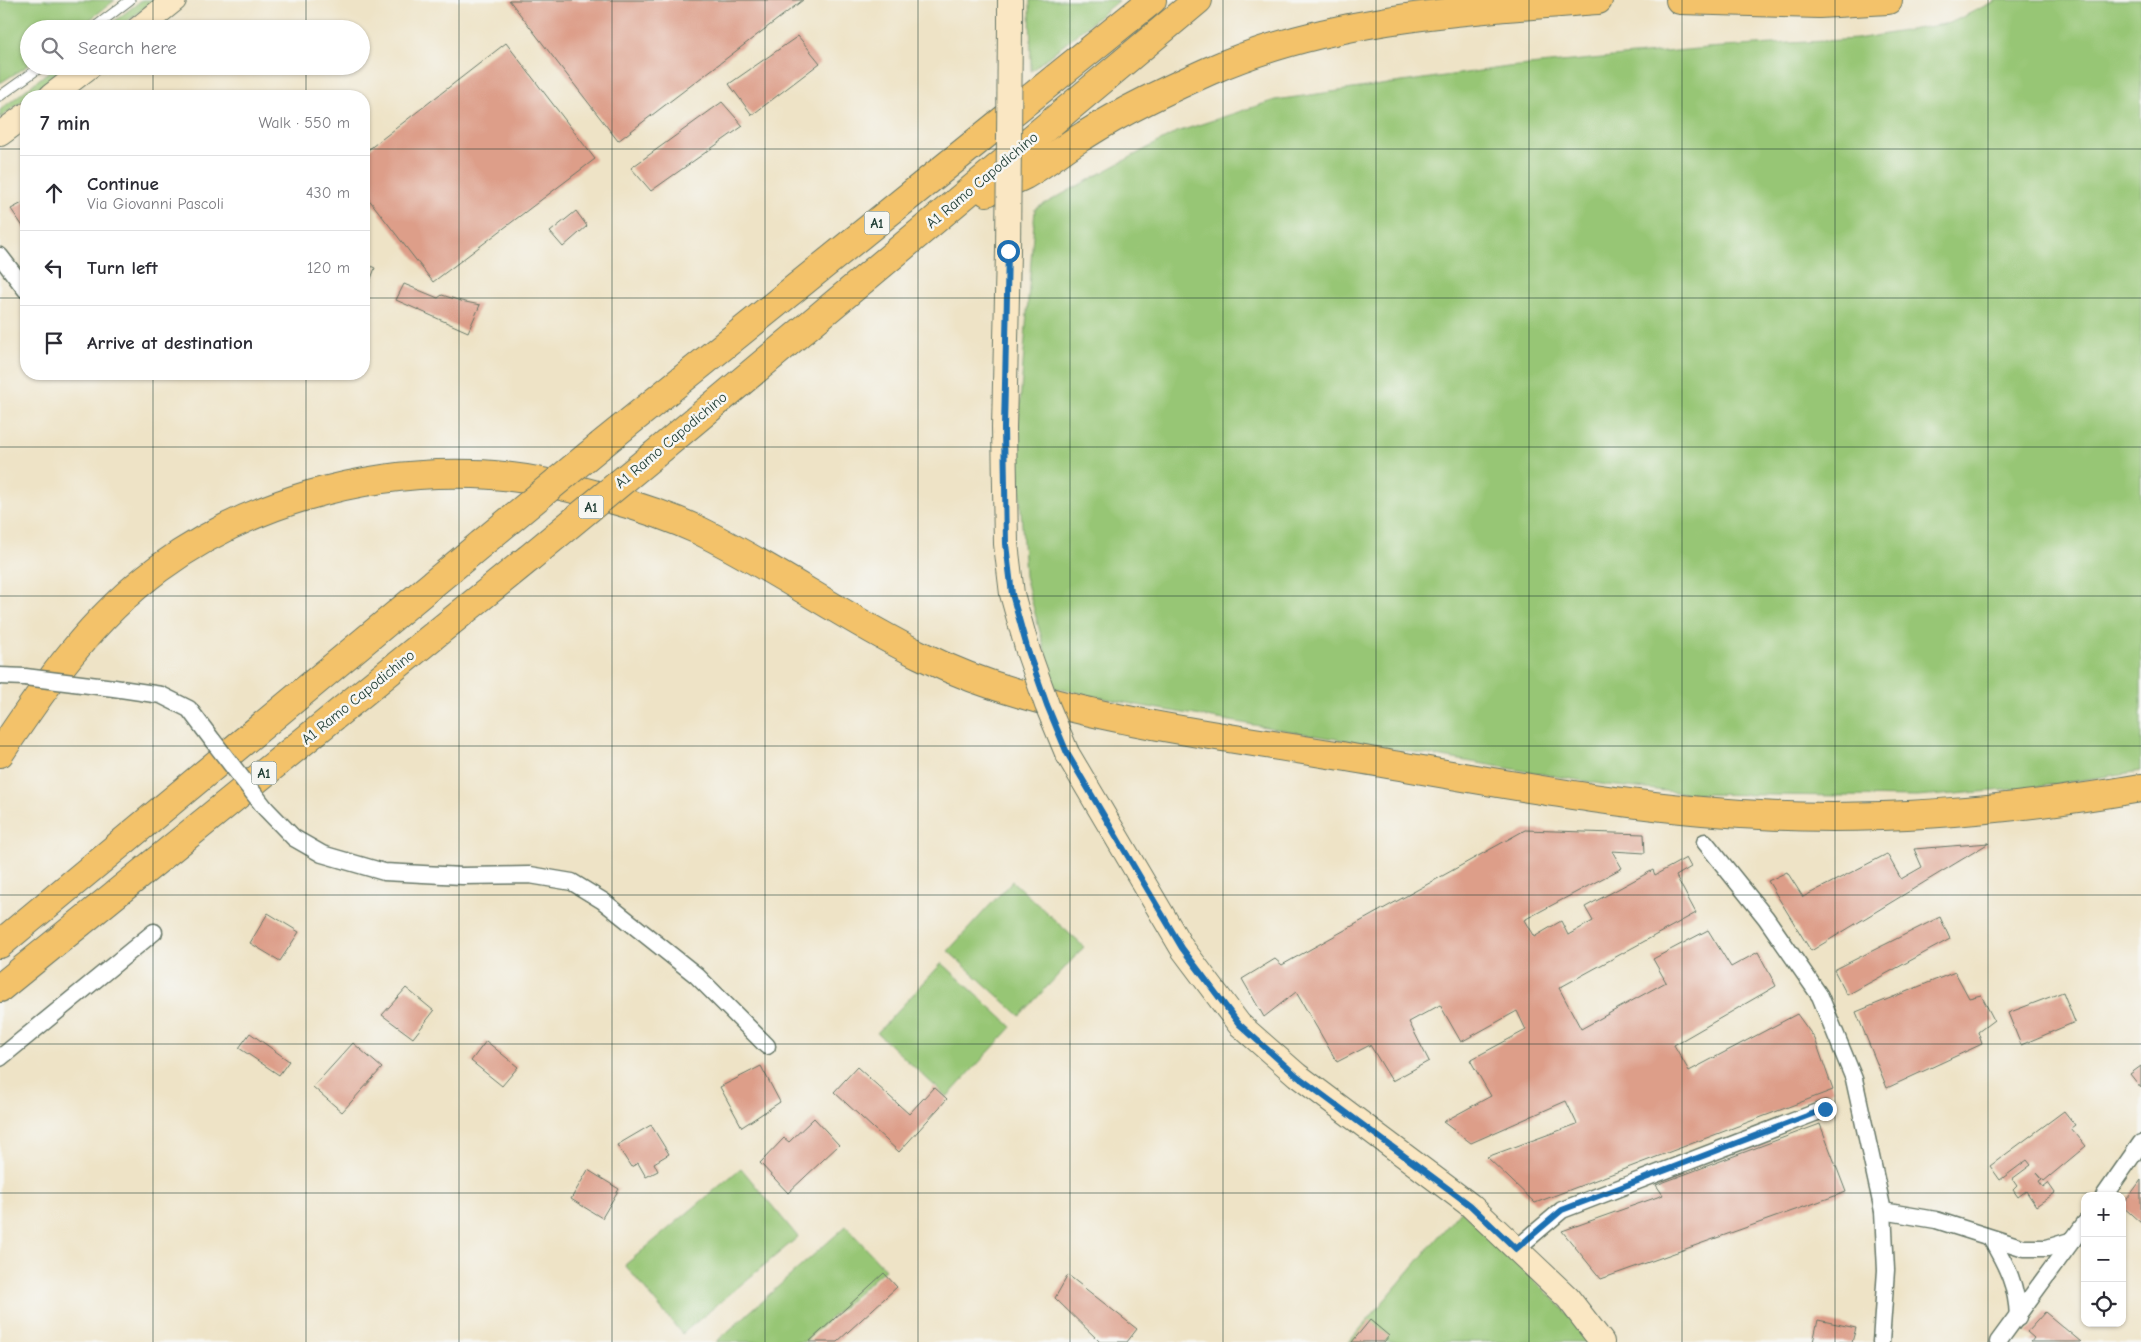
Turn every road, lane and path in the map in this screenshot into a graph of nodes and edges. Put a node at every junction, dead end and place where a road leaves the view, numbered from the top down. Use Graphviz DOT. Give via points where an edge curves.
graph roads {
  1 [pos="130,0"];
  2 [pos="174,0"];
  3 [pos="1010,0"];
  4 [pos="1152,0"];
  5 [pos="1198,0"];
  6 [pos="1598,0"];
  7 [pos="1680,0"];
  8 [pos="1888,0"];
  9 [pos="104,20"];
  10 [pos="149,20"];
  11 [pos="29,75"];
  12 [pos="78,75"];
  13 [pos="59,90"];
  14 [pos="0,96"];
  15 [pos="20,119"];
  16 [pos="0,134"];
  17 [pos="943,213"];
  18 [pos="0,256"];
  19 [pos="20,282"];
  20 [pos="0,676"];
  21 [pos="0,752"];
  22 [pos="2141,788"];
  23 [pos="1705,842"];
  24 [pos="154,932"];
  25 [pos="0,944"];
  26 [pos="0,988"];
  27 [pos="767,1046"];
  28 [pos="0,1058"];
  29 [pos="1825,1109"];
  30 [pos="2141,1143"];
  31 [pos="2107,1192"];
  32 [pos="1883,1212"];
  33 [pos="2081,1228"];
  34 [pos="1991,1239"];
  35 [pos="2073,1240"];
  36 [pos="1516,1249"];
  37 [pos="2018,1317"];
  38 [pos="1602,1342"];
  39 [pos="1881,1342"];
  40 [pos="1998,1342"];
  1 -- 9 [label="lane"];
  2 -- 10 [label="street"];
  3 -- 36 [label="street, bridge" via="1004,428 1006,544 1012,594 1047,705 1067,753 1182,948 1239,1024 1297,1076 1470,1205"];
  4 -- 25 [label="highway, A1, bridge" via="601,445"];
  5 -- 17 [label="highway, A1 Ramo Capodichino / A1"];
  6 -- 17 [label="highway" via="1403,18 1333,31 1271,48 1211,70 1145,101 1086,134 1025,175"];
  7 -- 8 [label="highway" via="1819,4"];
  11 -- 14 [label="lane"];
  12 -- 13 [label="street"];
  15 -- 16 [label="street"];
  17 -- 26 [label="highway, A1 Ramo Capodichino / A1, bridge" via="528,559"];
  18 -- 19 [label="street"];
  20 -- 27 [label="street, bridge" via="161,695 189,709 265,808 294,838 322,854 384,872 530,875 572,882 603,901 696,975"];
  21 -- 22 [label="highway" via="74,649 116,605 159,568 212,535 262,511 326,490 418,475 476,474 530,480 637,506 692,527 755,560 923,657 1029,697 1110,716 1527,787 1757,815 1848,818 1941,813 2061,802"];
  23 -- 32 [label="street" via="1766,918 1820,996 1854,1078"];
  24 -- 28 [label="street"];
  29 -- 36 [label="street" via="1562,1210"];
  30 -- 31 [label="street"];
  32 -- 34 [label="street" via="1936,1220"];
  32 -- 39 [label="street" via="1886,1270"];
  33 -- 35 [label="street"];
  34 -- 35 [label="street" via="2024,1248 2047,1248"];
  34 -- 37 [label="street" via="2011,1277 2017,1295"];
  35 -- 37 [label="street"];
  36 -- 38 [label="street" via="1568,1298"];
  37 -- 40 [label="street"];
}
